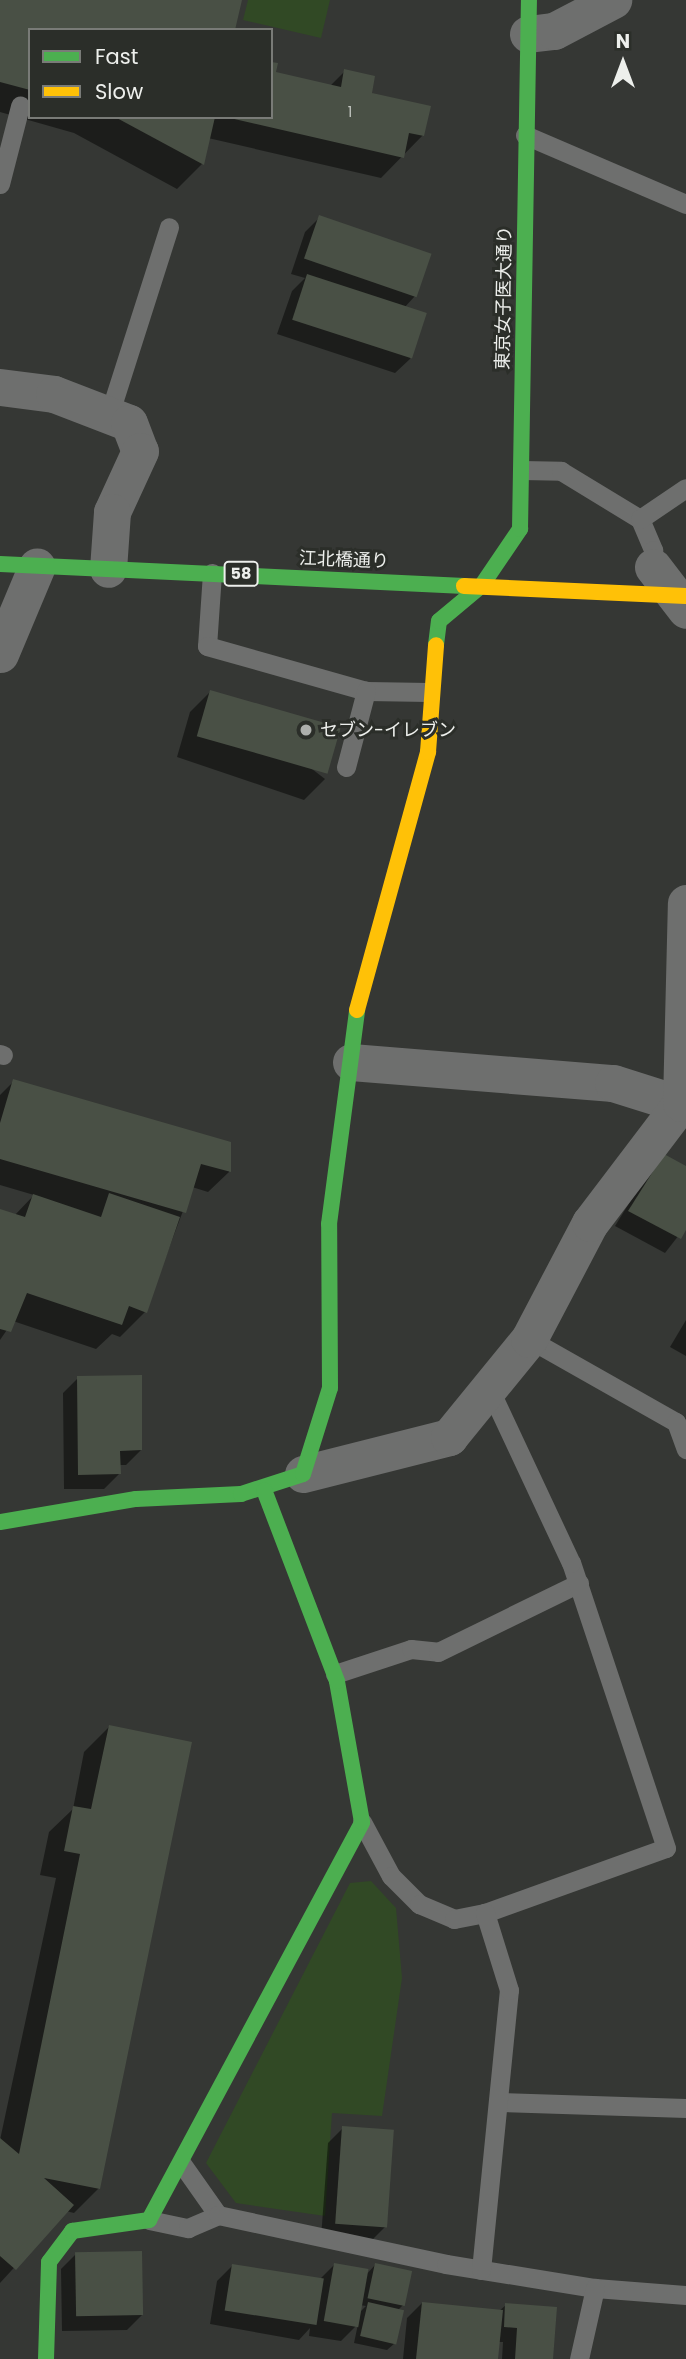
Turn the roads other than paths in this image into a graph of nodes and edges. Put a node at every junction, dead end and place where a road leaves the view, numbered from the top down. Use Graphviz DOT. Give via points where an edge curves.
graph roads {
  1 [pos="610,1"];
  2 [pos="529,17"];
  3 [pos="20,106"];
  4 [pos="525,135"];
  5 [pos="0,184"];
  6 [pos="686,204"];
  7 [pos="169,227"];
  8 [pos="0,387"];
  9 [pos="110,412"];
  10 [pos="522,470"];
  11 [pos="686,488"];
  12 [pos="640,519"];
  13 [pos="0,564"];
  14 [pos="37,566"];
  15 [pos="108,569"];
  16 [pos="212,573"];
  17 [pos="482,585"];
  18 [pos="675,592"];
  19 [pos="0,654"];
  20 [pos="366,691"];
  21 [pos="429,692"];
  22 [pos="346,767"];
  23 [pos="686,903"];
  24 [pos="685,978"];
  25 [pos="351,1062"];
  26 [pos="684,1104"];
  27 [pos="529,1339"];
  28 [pos="491,1390"];
  29 [pos="686,1449"];
  30 [pos="303,1474"];
  31 [pos="264,1490"];
  32 [pos="0,1522"];
  33 [pos="579,1583"];
  34 [pos="335,1674"];
  35 [pos="362,1822"];
  36 [pos="485,1913"];
  37 [pos="498,2102"];
  38 [pos="686,2108"];
  39 [pos="182,2164"];
  40 [pos="218,2215"];
  41 [pos="149,2220"];
  42 [pos="481,2270"];
  43 [pos="595,2288"];
  44 [pos="686,2295"];
  45 [pos="46,2359"];
  46 [pos="579,2359"];
  1 -- 2 [label="street" via="554,31"];
  2 -- 4 [label="street, 東京女子医大通り"];
  3 -- 5 [label="lane"];
  4 -- 6 [label="lane"];
  4 -- 10 [label="street, 東京女子医大通り"];
  7 -- 9 [label="lane"];
  8 -- 9 [label="street" via="54,394"];
  9 -- 15 [label="street" via="129,423 140,451 112,512"];
  10 -- 12 [label="lane" via="561,471"];
  10 -- 17 [label="street, 東京女子医大通り" via="520,528"];
  11 -- 12 [label="lane"];
  12 -- 18 [label="lane"];
  13 -- 14 [label="street, 江北橋通り / 58"];
  14 -- 15 [label="street, 江北橋通り / 58"];
  14 -- 19 [label="street"];
  15 -- 16 [label="street, 江北橋通り / 58"];
  16 -- 17 [label="street, 江北橋通り / 58"];
  16 -- 20 [label="lane" via="207,646"];
  17 -- 18 [label="street, 江北橋通り / 58"];
  17 -- 21 [label="street, 東京女子医大通り" via="439,621"];
  20 -- 21 [label="lane"];
  20 -- 22 [label="lane"];
  21 -- 25 [label="street, 東京女子医大通り" via="428,752 358,1006"];
  23 -- 24 [label="street"];
  24 -- 26 [label="street"];
  25 -- 26 [label="street" via="613,1083"];
  25 -- 30 [label="street, 東京女子医大通り" via="329,1224 330,1388"];
  26 -- 27 [label="street" via="590,1223"];
  27 -- 28 [label="street"];
  27 -- 29 [label="lane" via="676,1422"];
  28 -- 30 [label="street" via="449,1437"];
  28 -- 33 [label="lane"];
  30 -- 31 [label="street"];
  31 -- 32 [label="street" via="136,1499"];
  31 -- 34 [label="street"];
  33 -- 34 [label="lane" via="438,1651 411,1649"];
  33 -- 36 [label="lane" via="666,1847"];
  34 -- 35 [label="street"];
  35 -- 36 [label="lane" via="391,1876 418,1904 454,1919"];
  35 -- 39 [label="street"];
  36 -- 37 [label="lane" via="509,1990"];
  37 -- 38 [label="lane"];
  37 -- 42 [label="lane"];
  39 -- 40 [label="lane"];
  39 -- 41 [label="street"];
  40 -- 41 [label="lane" via="188,2228"];
  40 -- 42 [label="lane"];
  41 -- 45 [label="street" via="72,2231 50,2262"];
  42 -- 43 [label="lane"];
  43 -- 44 [label="lane"];
  43 -- 46 [label="lane"];
}
